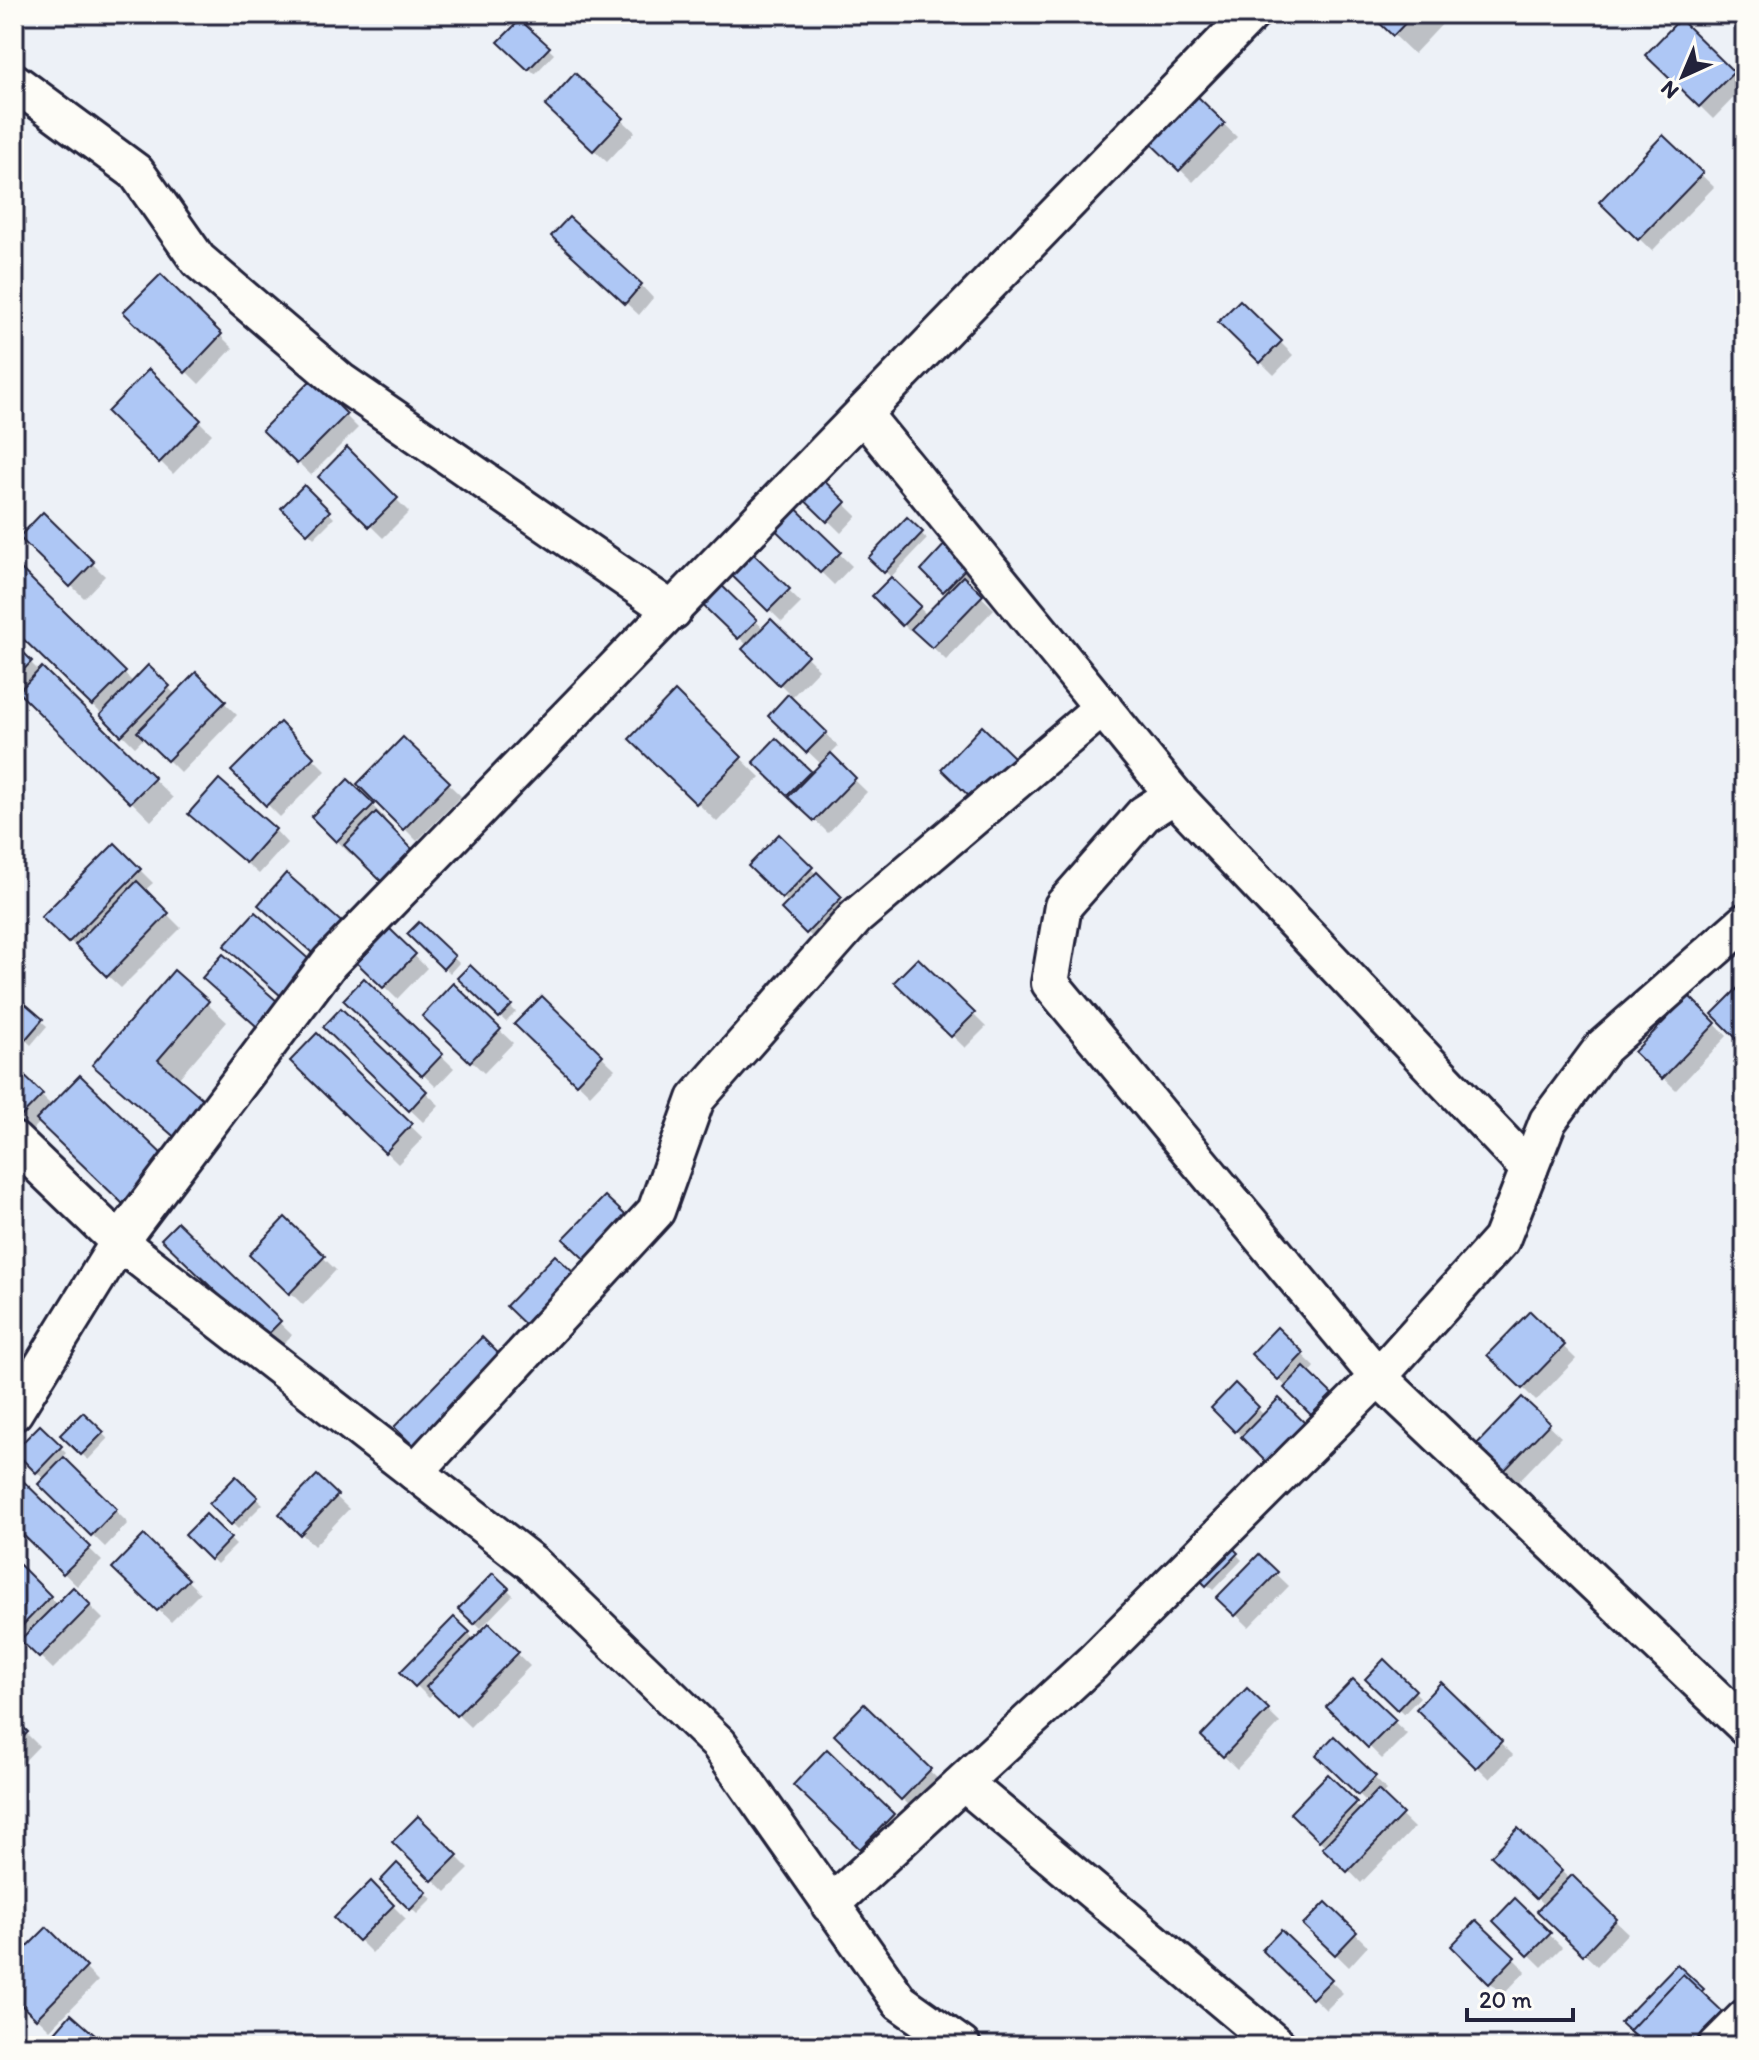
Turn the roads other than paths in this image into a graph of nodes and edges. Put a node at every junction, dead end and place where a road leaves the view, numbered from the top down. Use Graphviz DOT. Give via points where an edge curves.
graph roads {
  1 [pos="1251,14"];
  2 [pos="14,82"];
  3 [pos="863,414"];
  4 [pos="673,611"];
  5 [pos="1103,707"];
  6 [pos="1174,795"];
  7 [pos="1745,922"];
  8 [pos="14,1141"];
  9 [pos="1529,1169"];
  10 [pos="119,1242"];
  11 [pos="1378,1377"];
  12 [pos="14,1412"];
  13 [pos="415,1472"];
  14 [pos="1745,1726"];
  15 [pos="964,1783"];
  16 [pos="830,1905"];
  17 [pos="1745,2018"];
  18 [pos="922,2035"];
  19 [pos="962,2046"];
  20 [pos="1278,2046"];
  21 [pos="1717,2046"];
  1 -- 3 [label="street"];
  2 -- 4 [label="street" via="136,172 198,260 340,381"];
  3 -- 4 [label="street"];
  3 -- 5 [label="street"];
  4 -- 10 [label="street" via="330,962"];
  5 -- 6 [label="street"];
  5 -- 13 [label="street" via="856,917 696,1099 656,1211"];
  6 -- 9 [label="street"];
  6 -- 11 [label="street" via="1144,814 1063,906 1050,983"];
  7 -- 9 [label="street" via="1603,1047 1548,1121"];
  8 -- 10 [label="street"];
  9 -- 11 [label="street" via="1501,1240"];
  10 -- 12 [label="street"];
  10 -- 13 [label="street"];
  11 -- 14 [label="street"];
  11 -- 15 [label="street"];
  13 -- 16 [label="street" via="532,1563 719,1744"];
  15 -- 16 [label="street"];
  15 -- 20 [label="street"];
  16 -- 18 [label="street"];
  17 -- 21 [label="street"];
  18 -- 19 [label="street"];
}
